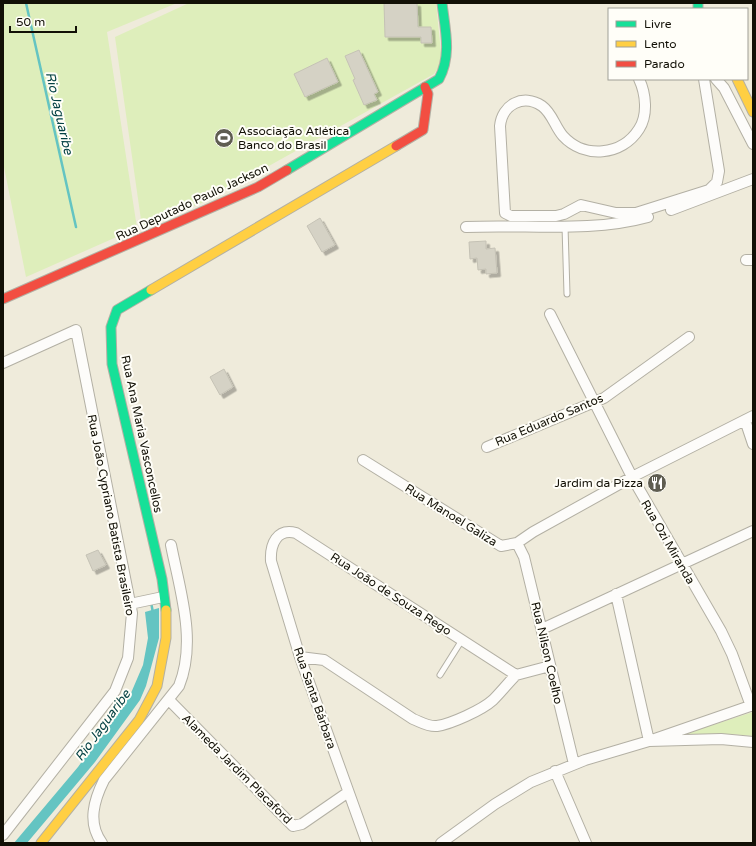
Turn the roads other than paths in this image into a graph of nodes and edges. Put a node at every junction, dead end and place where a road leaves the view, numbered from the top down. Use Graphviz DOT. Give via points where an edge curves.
graph roads {
  1 [pos="442,3"];
  2 [pos="639,80"];
  3 [pos="704,80"];
  4 [pos="717,80"];
  5 [pos="737,80"];
  6 [pos="427,91"];
  7 [pos="753,112"];
  8 [pos="753,144"];
  9 [pos="753,179"];
  10 [pos="565,226"];
  11 [pos="466,227"];
  12 [pos="567,294"];
  13 [pos="3,298"];
  14 [pos="550,314"];
  15 [pos="688,337"];
  16 [pos="3,363"];
  17 [pos="593,403"];
  18 [pos="749,418"];
  19 [pos="753,444"];
  20 [pos="486,447"];
  21 [pos="363,460"];
  22 [pos="632,477"];
  23 [pos="753,531"];
  24 [pos="517,544"];
  25 [pos="171,545"];
  26 [pos="271,551"];
  27 [pos="681,565"];
  28 [pos="616,594"];
  29 [pos="164,597"];
  30 [pos="131,603"];
  31 [pos="542,629"];
  32 [pos="462,640"];
  33 [pos="300,657"];
  34 [pos="550,666"];
  35 [pos="440,675"];
  36 [pos="516,675"];
  37 [pos="169,700"];
  38 [pos="752,705"];
  39 [pos="139,720"];
  40 [pos="148,727"];
  41 [pos="649,741"];
  42 [pos="753,742"];
  43 [pos="574,764"];
  44 [pos="555,771"];
  45 [pos="100,778"];
  46 [pos="347,793"];
  47 [pos="3,836"];
  48 [pos="41,843"];
  49 [pos="102,843"];
  50 [pos="366,843"];
  51 [pos="440,843"];
  52 [pos="586,843"];
  1 -- 6 [label="street, Rua Deputado Paulo Jackson" via="447,64 439,79"];
  2 -- 3 [label="street" via="645,100 640,127 633,138 623,146 610,151 582,150 570,143 549,113 535,102 528,100 512,104 505,110 500,126 505,213 511,216 556,216 581,205 616,213 636,213 709,190 717,182 719,171"];
  4 -- 8 [label="street" via="724,88"];
  5 -- 7 [label="street"];
  6 -- 13 [label="street, Rua Deputado Paulo Jackson" via="258,188"];
  6 -- 29 [label="street, Rua Ana Maria Vasconcellos" via="423,130 117,310 111,327 112,364"];
  9 -- 10 [label="street" via="687,206 639,220"];
  10 -- 11 [label="street"];
  10 -- 12 [label="lane"];
  14 -- 17 [label="street, Rua Ozi Miranda"];
  15 -- 17 [label="street, Rua Eduardo Santos"];
  16 -- 30 [label="street, Rua João Cypriano Batista Brasileiro" via="76,330"];
  17 -- 20 [label="street, Rua Eduardo Santos"];
  17 -- 22 [label="street, Rua Ozi Miranda"];
  18 -- 19 [label="street"];
  18 -- 22 [label="street"];
  21 -- 24 [label="street, Rua Manoel Galiza" via="500,546"];
  22 -- 24 [label="street" via="533,532"];
  22 -- 27 [label="street, Rua Ozi Miranda"];
  23 -- 27 [label="street"];
  24 -- 31 [label="street, Rua Nilson Coelho" via="524,557"];
  25 -- 37 [label="street" via="188,638 185,671"];
  26 -- 32 [label="street, Rua João de Souza Rego" via="273,543 282,533 296,533"];
  26 -- 33 [label="street, Rua Santa Bárbara" via="271,560"];
  27 -- 28 [label="street"];
  27 -- 38 [label="street, Rua Ozi Miranda" via="732,654"];
  28 -- 31 [label="street"];
  28 -- 41 [label="street"];
  29 -- 30 [label="street"];
  29 -- 39 [label="street, Rua Ana Maria Vasconcellos" via="166,638 157,686"];
  30 -- 47 [label="street, Rua João Cypriano Batista Brasileiro" via="128,658 115,692"];
  31 -- 34 [label="street, Rua Nilson Coelho"];
  32 -- 35 [label="lane"];
  32 -- 36 [label="street, Rua João de Souza Rego"];
  33 -- 36 [label="street" via="324,660 413,718 426,725 436,726 484,706"];
  33 -- 46 [label="street, Rua Santa Bárbara"];
  34 -- 36 [label="street"];
  34 -- 43 [label="street, Rua Nilson Coelho"];
  37 -- 40 [label="street"];
  37 -- 46 [label="street, Alameda Jardim Placaford" via="293,826 302,824"];
  38 -- 41 [label="street"];
  39 -- 40 [label="street"];
  39 -- 45 [label="street, Rua Ana Maria Vasconcellos"];
  40 -- 45 [label="street"];
  41 -- 42 [label="street" via="720,739"];
  41 -- 43 [label="street"];
  43 -- 44 [label="street"];
  44 -- 51 [label="street" via="495,804"];
  44 -- 52 [label="street"];
  45 -- 48 [label="street, Rua Ana Maria Vasconcellos"];
  45 -- 49 [label="street" via="93,816 95,830"];
  46 -- 50 [label="street, Rua Santa Bárbara"];
}
